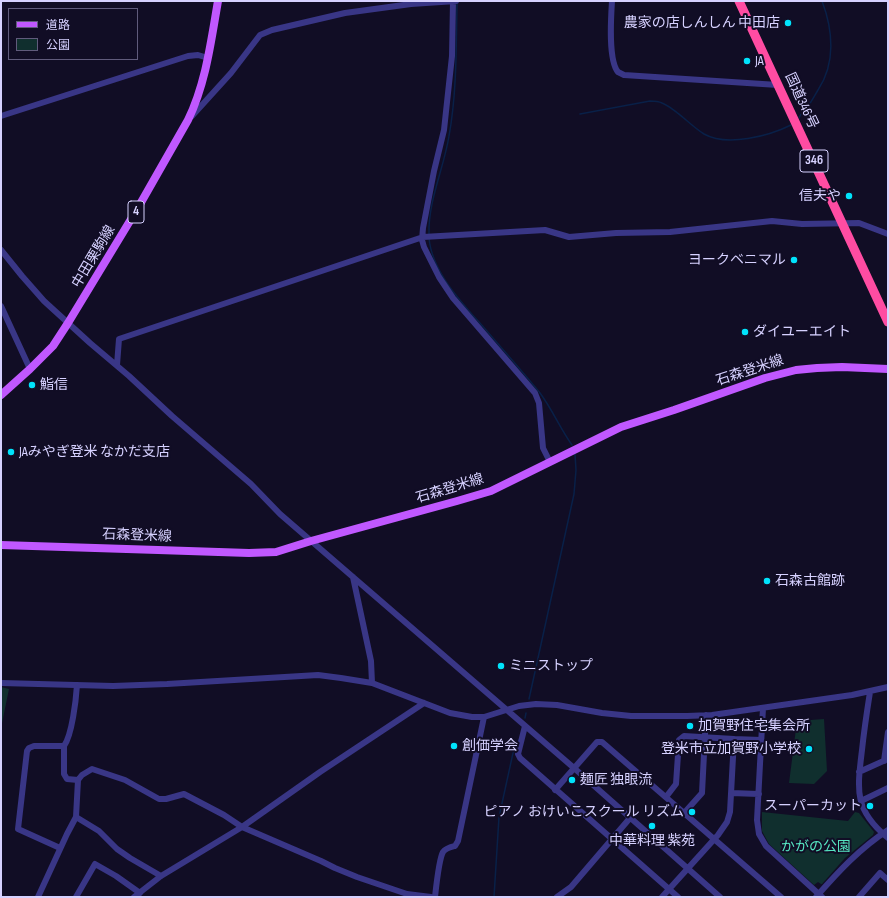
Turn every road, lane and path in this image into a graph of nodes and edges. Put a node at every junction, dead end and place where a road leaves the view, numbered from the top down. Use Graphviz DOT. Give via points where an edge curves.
graph roads {
  1 [pos="218,1"];
  2 [pos="455,1"];
  3 [pos="612,1"];
  4 [pos="739,1"];
  5 [pos="208,58"];
  6 [pos="778,84"];
  7 [pos="1,116"];
  8 [pos="188,120"];
  9 [pos="843,224"];
  10 [pos="888,234"];
  11 [pos="427,237"];
  12 [pos="1,250"];
  13 [pos="1,306"];
  14 [pos="888,322"];
  15 [pos="68,323"];
  16 [pos="117,365"];
  17 [pos="30,369"];
  18 [pos="888,369"];
  19 [pos="1,395"];
  20 [pos="550,462"];
  21 [pos="311,541"];
  22 [pos="1,544"];
  23 [pos="353,577"];
  24 [pos="1,683"];
  25 [pos="372,683"];
  26 [pos="77,685"];
  27 [pos="888,687"];
  28 [pos="870,692"];
  29 [pos="424,703"];
  30 [pos="762,708"];
  31 [pos="505,709"];
  32 [pos="706,715"];
  33 [pos="484,717"];
  34 [pos="525,726"];
  35 [pos="888,732"];
  36 [pos="705,737"];
  37 [pos="734,739"];
  38 [pos="761,740"];
  39 [pos="64,746"];
  40 [pos="886,760"];
  41 [pos="574,768"];
  42 [pos="859,772"];
  43 [pos="78,780"];
  44 [pos="888,788"];
  45 [pos="555,790"];
  46 [pos="731,793"];
  47 [pos="759,794"];
  48 [pos="666,796"];
  49 [pos="861,800"];
  50 [pos="684,812"];
  51 [pos="76,817"];
  52 [pos="630,818"];
  53 [pos="242,827"];
  54 [pos="885,832"];
  55 [pos="888,838"];
  56 [pos="714,839"];
  57 [pos="612,840"];
  58 [pos="60,848"];
  59 [pos="688,868"];
  60 [pos="161,876"];
  61 [pos="888,880"];
  62 [pos="669,889"];
  63 [pos="140,893"];
  64 [pos="819,896"];
  65 [pos="862,896"];
  66 [pos="38,897"];
  67 [pos="76,897"];
  68 [pos="134,897"];
  69 [pos="431,897"];
  70 [pos="435,897"];
  71 [pos="557,897"];
  72 [pos="662,897"];
  73 [pos="678,897"];
  74 [pos="720,897"];
  75 [pos="781,897"];
  1 -- 5 [label="main road, 中田栗駒線 / 4"];
  2 -- 8 [label="street" via="345,13 260,35 231,73"];
  2 -- 11 [label="street" via="444,130 423,228"];
  3 -- 6 [label="street" via="610,28 614,62 618,72 624,75"];
  4 -- 6 [label="highway, 国道346号 / 346"];
  5 -- 7 [label="street" via="188,56"];
  5 -- 8 [label="main road, 中田栗駒線 / 4" via="194,109"];
  6 -- 9 [label="highway, 国道346号 / 346"];
  8 -- 15 [label="main road, 中田栗駒線 / 4"];
  9 -- 10 [label="street" via="859,223"];
  9 -- 11 [label="street" via="772,221 670,232 568,237 545,230"];
  9 -- 14 [label="highway, 国道346号 / 346"];
  11 -- 16 [label="street" via="119,339"];
  11 -- 20 [label="street" via="424,247 428,258 453,298 535,393 539,403 543,448"];
  12 -- 15 [label="street" via="44,301"];
  13 -- 17 [label="street"];
  15 -- 16 [label="street"];
  15 -- 17 [label="main road, 中田栗駒線 / 4" via="53,346"];
  16 -- 21 [label="street"];
  17 -- 19 [label="main road, 中田栗駒線 / 4"];
  18 -- 20 [label="main road, 石森登米線" via="829,367 776,375 621,427"];
  20 -- 21 [label="main road, 石森登米線" via="491,491"];
  21 -- 22 [label="main road, 石森登米線" via="276,552 262,553"];
  21 -- 23 [label="street"];
  23 -- 25 [label="street" via="371,661"];
  23 -- 31 [label="street"];
  24 -- 26 [label="street"];
  25 -- 26 [label="street" via="318,675 167,684"];
  25 -- 29 [label="street"];
  26 -- 39 [label="street" via="71,727"];
  27 -- 28 [label="street"];
  28 -- 30 [label="street"];
  28 -- 42 [label="street"];
  29 -- 33 [label="street" via="456,715"];
  29 -- 53 [label="street"];
  30 -- 32 [label="street"];
  30 -- 38 [label="street"];
  31 -- 32 [label="street" via="526,704 543,704 630,716"];
  31 -- 33 [label="street"];
  31 -- 34 [label="street"];
  32 -- 36 [label="street"];
  33 -- 70 [label="street" via="458,841 455,846 443,852"];
  34 -- 41 [label="street"];
  34 -- 45 [label="street" via="518,754"];
  35 -- 40 [label="street"];
  36 -- 37 [label="street"];
  36 -- 48 [label="street" via="684,736 679,740 676,784"];
  36 -- 50 [label="street" via="702,793"];
  37 -- 38 [label="street"];
  37 -- 46 [label="street"];
  38 -- 47 [label="street"];
  39 -- 43 [label="street" via="64,774 67,779"];
  39 -- 58 [label="street" via="34,746 27,751 18,829"];
  40 -- 42 [label="street"];
  41 -- 45 [label="street"];
  41 -- 48 [label="street" via="597,742 602,742"];
  41 -- 52 [label="street"];
  42 -- 49 [label="street" via="858,791"];
  43 -- 51 [label="street"];
  43 -- 53 [label="street" via="92,769 124,780 159,798 184,794 213,808"];
  44 -- 49 [label="street"];
  45 -- 57 [label="street"];
  46 -- 47 [label="street"];
  46 -- 56 [label="street" via="729,818"];
  47 -- 64 [label="street" via="757,825 763,843"];
  48 -- 50 [label="street"];
  49 -- 54 [label="street" via="868,818"];
  50 -- 56 [label="street"];
  51 -- 58 [label="street"];
  51 -- 60 [label="street" via="107,837 117,849"];
  52 -- 57 [label="street"];
  52 -- 59 [label="street"];
  53 -- 60 [label="street"];
  53 -- 69 [label="street" via="357,877 407,894"];
  54 -- 55 [label="street"];
  54 -- 64 [label="street" via="849,861"];
  56 -- 59 [label="street"];
  56 -- 75 [label="street"];
  57 -- 62 [label="street"];
  57 -- 71 [label="street" via="571,886"];
  58 -- 66 [label="street"];
  59 -- 62 [label="street"];
  59 -- 74 [label="street"];
  60 -- 63 [label="street"];
  61 -- 65 [label="street" via="880,873"];
  62 -- 72 [label="street"];
  62 -- 73 [label="street"];
  63 -- 67 [label="street" via="95,864"];
  63 -- 68 [label="street"];
}
